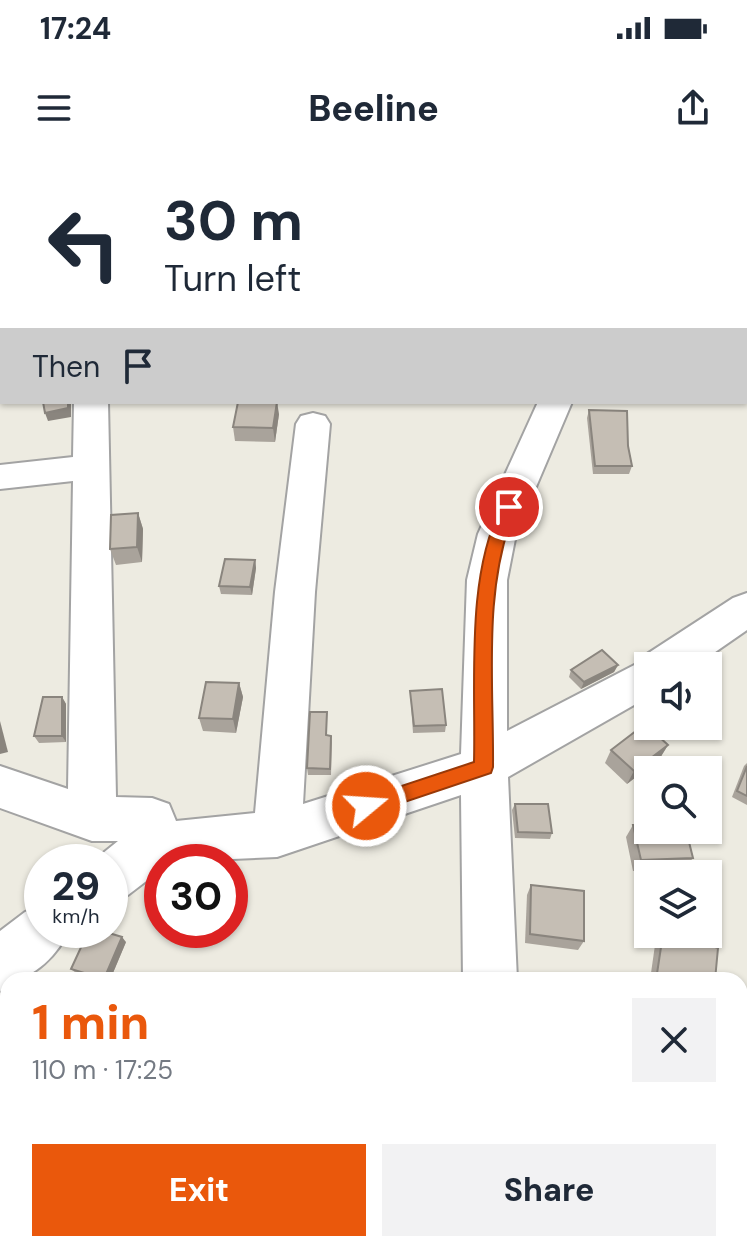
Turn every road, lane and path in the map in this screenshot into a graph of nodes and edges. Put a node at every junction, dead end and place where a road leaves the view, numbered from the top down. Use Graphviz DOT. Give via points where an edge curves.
graph roads {
  1 [pos="91,404"];
  2 [pos="554,404"];
  3 [pos="313,424"];
  4 [pos="91,467"];
  5 [pos="0,477"];
  6 [pos="747,609"];
  7 [pos="683,652"];
  8 [pos="634,684"];
  9 [pos="484,767"];
  10 [pos="0,787"];
  11 [pos="92,819"];
  12 [pos="277,835"];
  13 [pos="149,844"];
  14 [pos="174,844"];
  15 [pos="144,851"];
  16 [pos="128,864"];
  17 [pos="24,945"];
  18 [pos="0,964"];
  19 [pos="490,972"];
  1 -- 4 [label="street"];
  2 -- 9 [label="street" via="497,534 487,580"];
  3 -- 12 [label="street"];
  4 -- 5 [label="street"];
  4 -- 11 [label="street"];
  6 -- 7 [label="street"];
  8 -- 9 [label="street"];
  9 -- 12 [label="street"];
  9 -- 19 [label="street"];
  10 -- 11 [label="street"];
  11 -- 13 [label="street" via="152,820"];
  12 -- 14 [label="street"];
  15 -- 16 [label="street"];
  17 -- 18 [label="street"];
}
